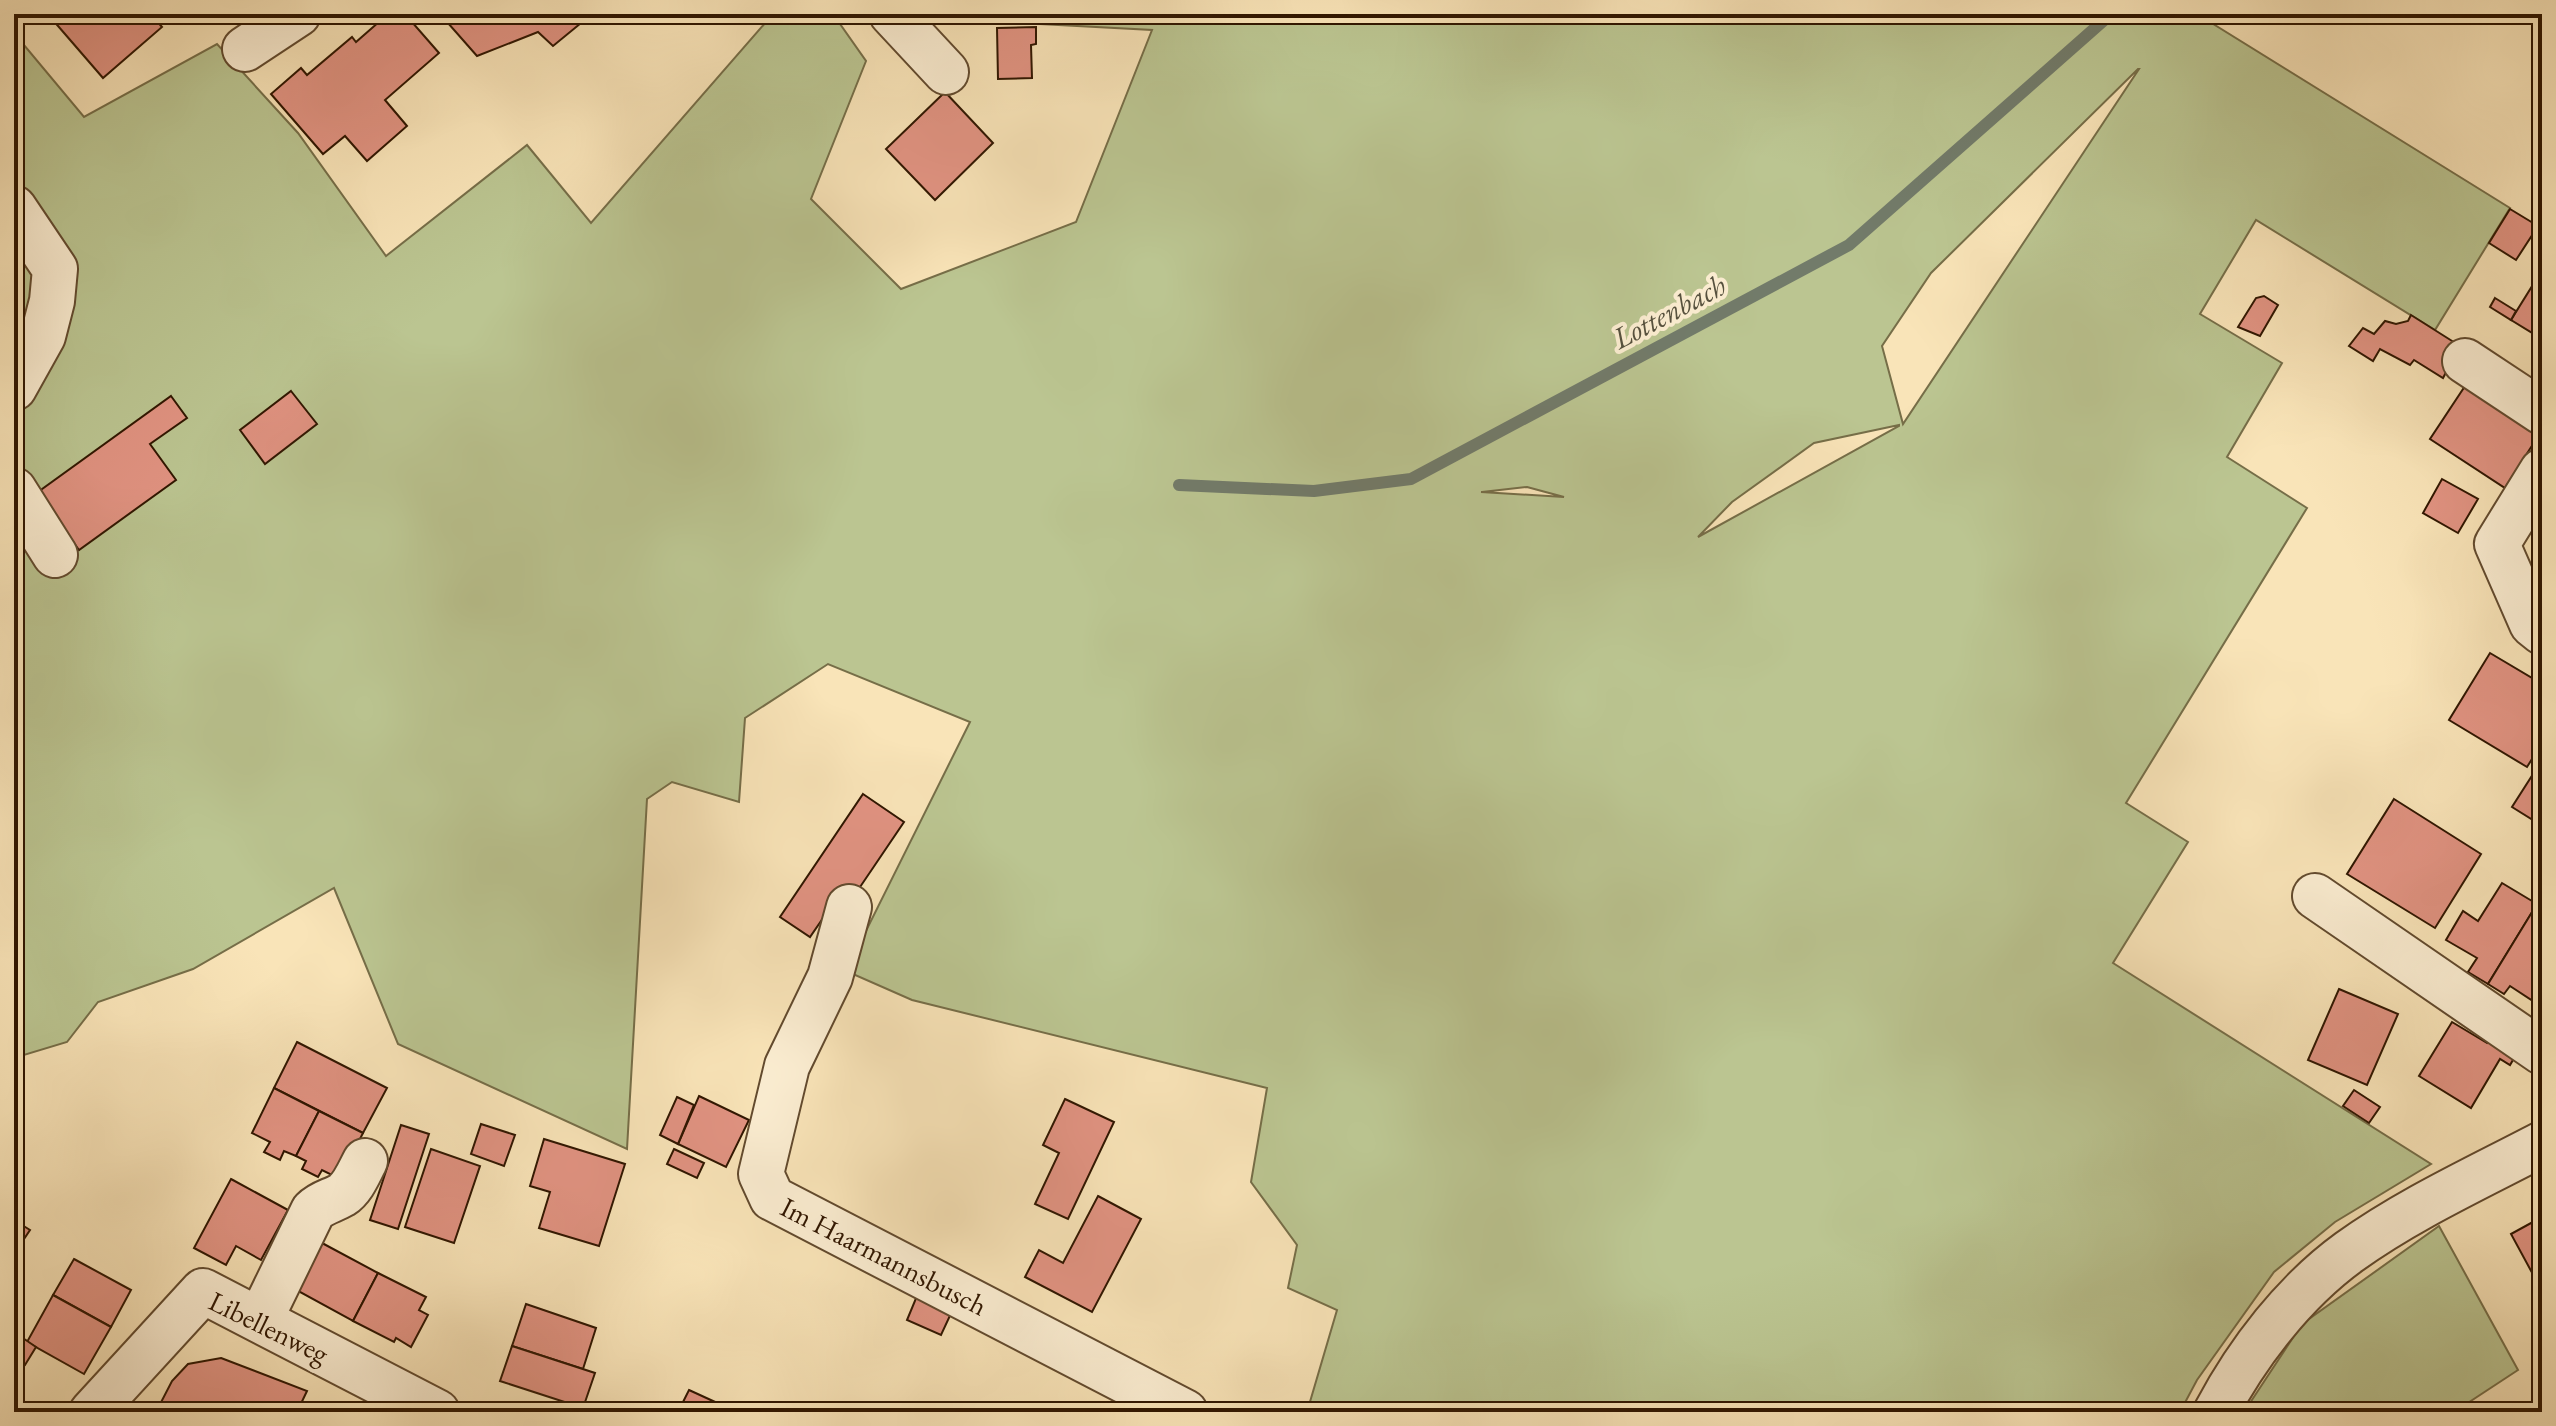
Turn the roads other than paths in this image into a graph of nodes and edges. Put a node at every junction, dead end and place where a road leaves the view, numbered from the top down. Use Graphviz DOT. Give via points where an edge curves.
graph roads {
  1 [pos="298,14"];
  2 [pos="892,14"];
  3 [pos="245,49"];
  4 [pos="946,72"];
  5 [pos="14,208"];
  6 [pos="2465,361"];
  7 [pos="14,388"];
  8 [pos="2542,412"];
  9 [pos="2542,471"];
  10 [pos="14,490"];
  11 [pos="55,555"];
  12 [pos="2542,632"];
  13 [pos="2315,896"];
  14 [pos="849,907"];
  15 [pos="2542,1052"];
  16 [pos="2542,1144"];
  17 [pos="365,1161"];
  18 [pos="260,1320"];
  19 [pos="92,1412"];
  20 [pos="437,1412"];
  21 [pos="1185,1412"];
  22 [pos="2216,1412"];
  1 -- 3 [label="street"];
  2 -- 4 [label="street"];
  5 -- 7 [label="street" via="55,269 43,336"];
  6 -- 8 [label="street"];
  9 -- 12 [label="street" via="2497,544 2532,624"];
  10 -- 11 [label="street"];
  13 -- 15 [label="street"];
  14 -- 21 [label="street, Im Haarmannsbusch" via="830,977 787,1066 761,1174 772,1198"];
  16 -- 22 [label="street" via="2399,1219 2347,1254 2305,1290 2266,1336"];
  17 -- 18 [label="street" via="350,1188 313,1211"];
  18 -- 19 [label="street, Libellenweg" via="203,1291"];
  18 -- 20 [label="street, Libellenweg"];
}
